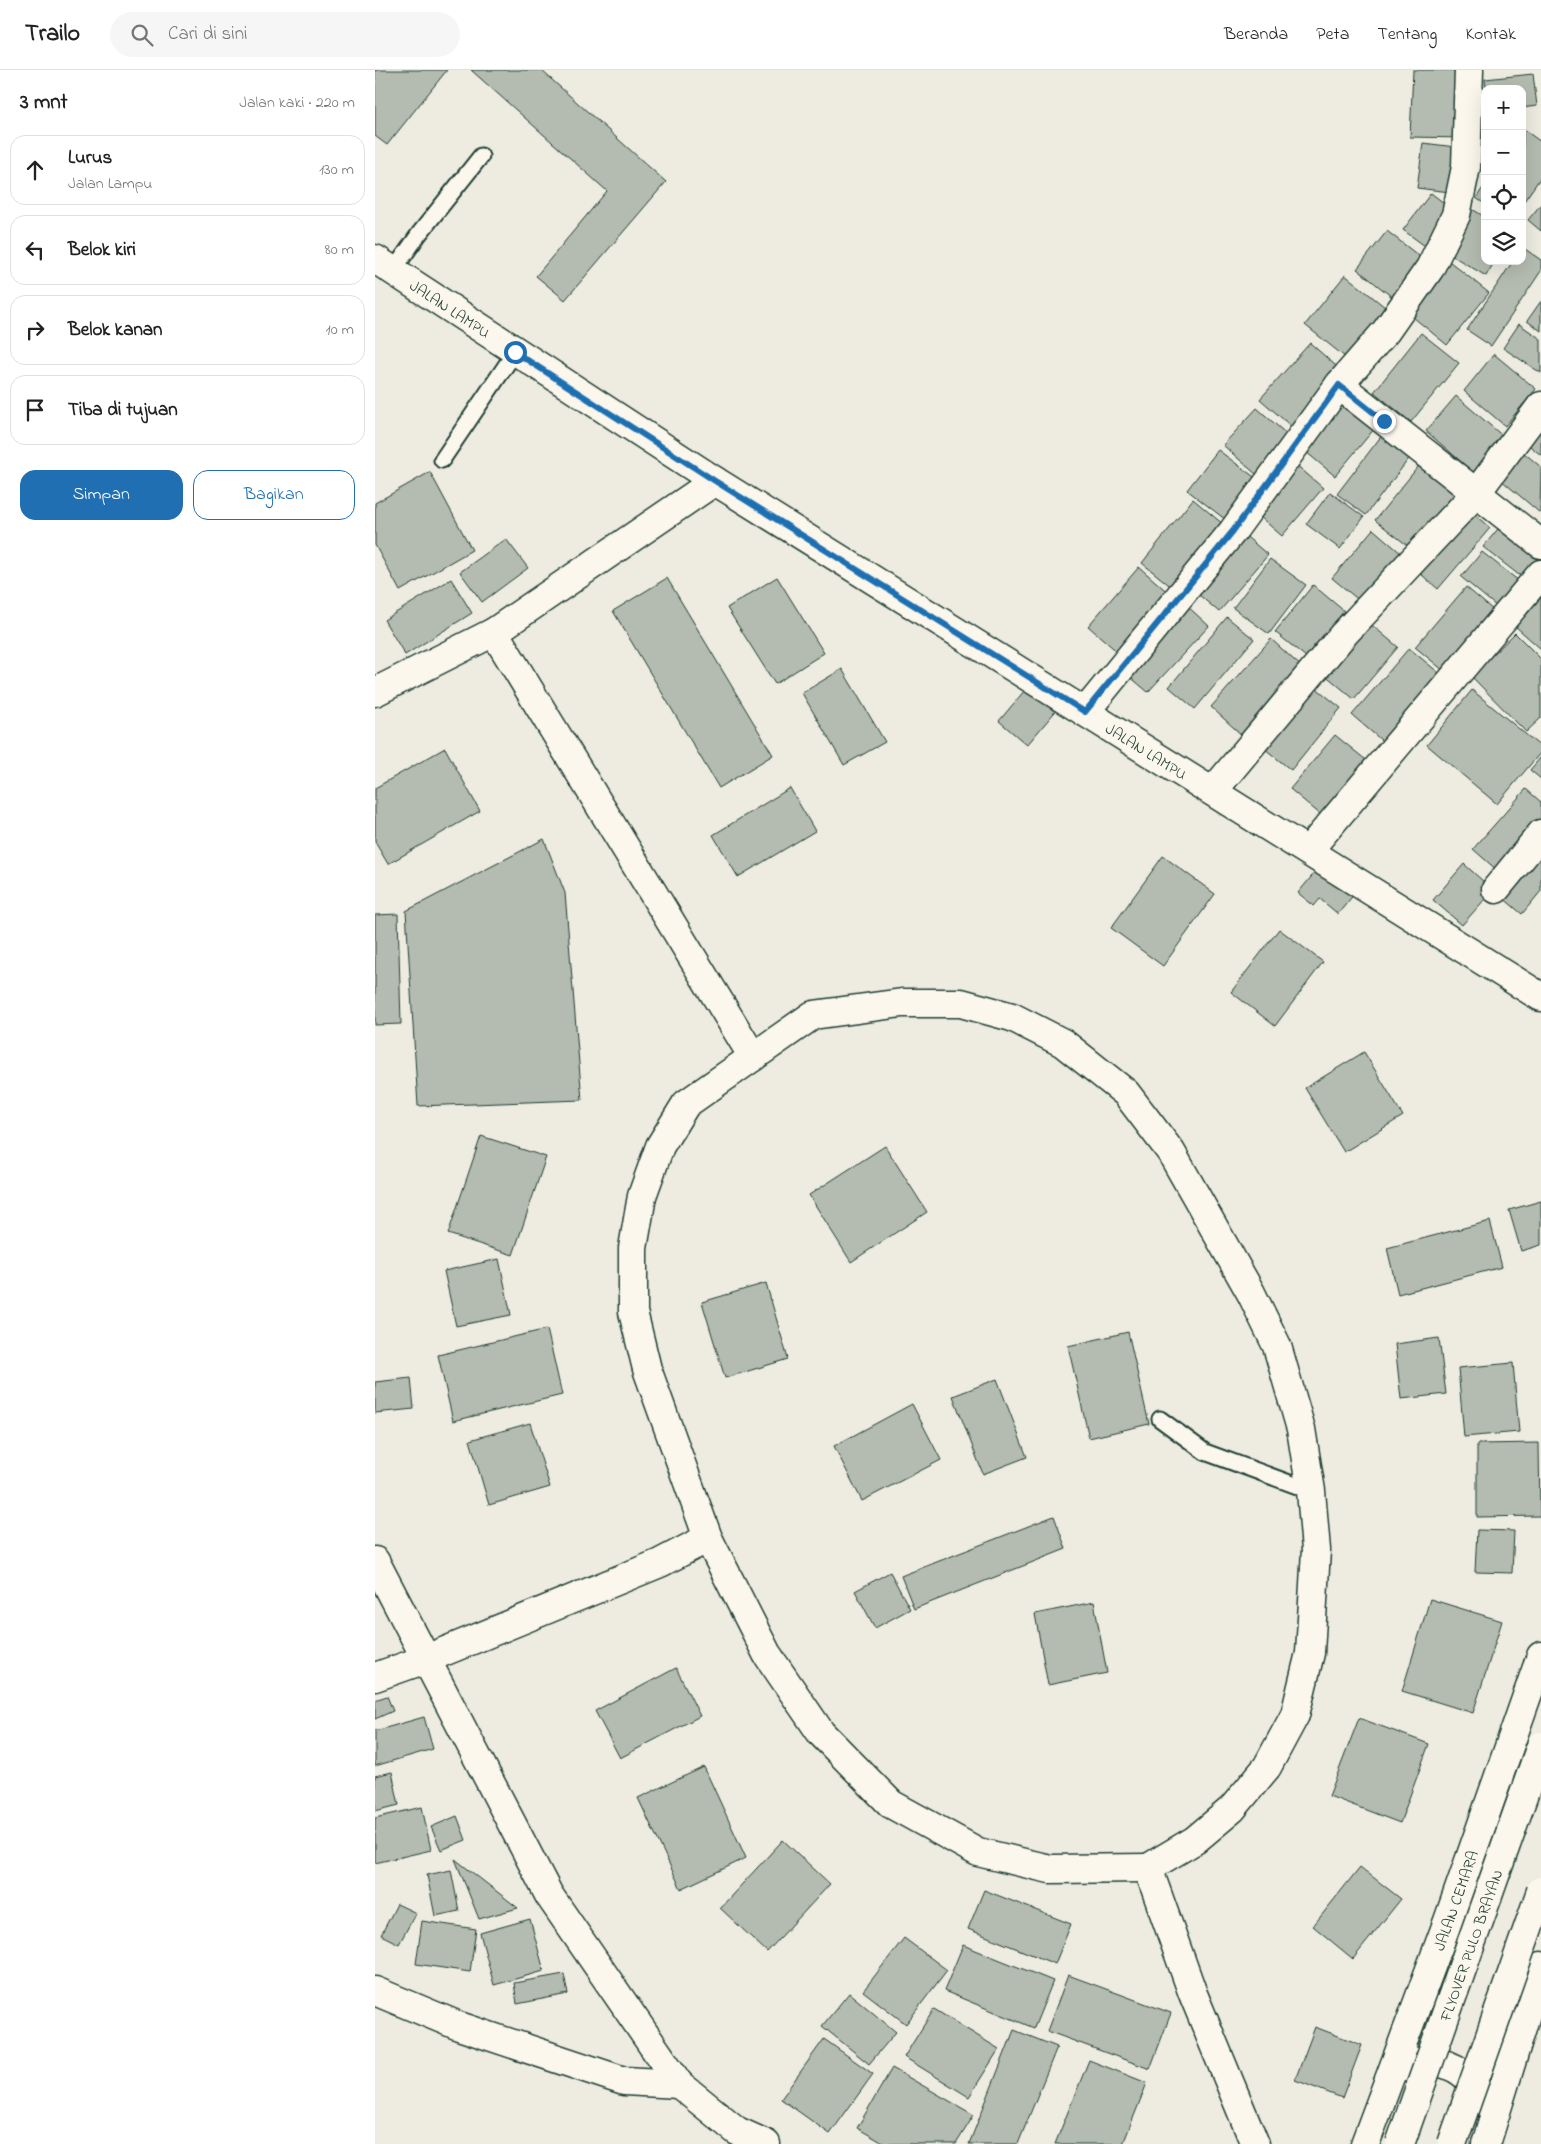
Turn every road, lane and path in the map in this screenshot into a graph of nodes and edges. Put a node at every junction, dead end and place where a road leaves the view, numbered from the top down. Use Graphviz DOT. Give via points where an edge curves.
graph roads {
  1 [pos="1469,70"];
  2 [pos="481,156"];
  3 [pos="384,265"];
  4 [pos="515,352"];
  5 [pos="1339,385"];
  6 [pos="1541,406"];
  7 [pos="442,460"];
  8 [pos="715,481"];
  9 [pos="1477,492"];
  10 [pos="1541,544"];
  11 [pos="1541,574"];
  12 [pos="494,632"];
  13 [pos="375,692"];
  14 [pos="1085,712"];
  15 [pos="1213,791"];
  16 [pos="1541,834"];
  17 [pos="1308,851"];
  18 [pos="1497,889"];
  19 [pos="1541,996"];
  20 [pos="753,1057"];
  21 [pos="1160,1419"];
  22 [pos="1311,1491"];
  23 [pos="707,1538"];
  24 [pos="375,1561"];
  25 [pos="1541,1656"];
  26 [pos="426,1659"];
  27 [pos="375,1677"];
  28 [pos="1541,1746"];
  29 [pos="1148,1868"];
  30 [pos="1541,1891"];
  31 [pos="1541,1966"];
  32 [pos="375,1991"];
  33 [pos="1534,2008"];
  34 [pos="1389,2080"];
  35 [pos="679,2084"];
  36 [pos="1489,2134"];
  37 [pos="765,2144"];
  38 [pos="1255,2144"];
  39 [pos="1365,2144"];
  40 [pos="1400,2144"];
  41 [pos="1452,2144"];
  1 -- 5 [label="main road" via="1466,167 1456,215 1424,276 1386,331"];
  2 -- 3 [label="lane" via="419,234"];
  3 -- 4 [label="main road, JALAN LAMPU"];
  4 -- 7 [label="lane"];
  4 -- 8 [label="main road, JALAN LAMPU"];
  5 -- 9 [label="main road"];
  5 -- 14 [label="main road" via="1233,531"];
  6 -- 9 [label="main road"];
  8 -- 12 [label="main road"];
  8 -- 14 [label="main road, JALAN LAMPU"];
  9 -- 10 [label="main road"];
  9 -- 15 [label="main road" via="1343,635"];
  11 -- 17 [label="main road"];
  12 -- 13 [label="main road"];
  12 -- 20 [label="main road"];
  14 -- 15 [label="main road, JALAN LAMPU"];
  15 -- 17 [label="main road, JALAN LAMPU"];
  16 -- 18 [label="main road"];
  17 -- 19 [label="main road, JALAN LAMPU"];
  20 -- 22 [label="main road" via="813,1015 902,1003 961,1003 1012,1017 1063,1043 1126,1093 1171,1152 1251,1293 1277,1346 1301,1429"];
  20 -- 23 [label="main road" via="686,1104 660,1146 642,1196 633,1248 633,1312 647,1369"];
  21 -- 22 [label="lane" via="1205,1452"];
  22 -- 29 [label="main road" via="1316,1550 1310,1653 1295,1715 1267,1767 1231,1809 1195,1840"];
  23 -- 26 [label="main road" via="660,1563"];
  23 -- 29 [label="main road" via="772,1662 821,1733 891,1804 978,1852 1050,1869"];
  24 -- 26 [label="main road"];
  25 -- 34 [label="main road, JALAN CEMARA"];
  26 -- 27 [label="main road"];
  26 -- 35 [label="main road" via="549,1895"];
  28 -- 40 [label="main road, FLYOVER PULO BRAYAN, bridge"];
  29 -- 38 [label="main road" via="1193,1994"];
  30 -- 41 [label="main road, bridge"];
  31 -- 33 [label="main road"];
  32 -- 35 [label="main road" via="459,2026 624,2081"];
  33 -- 36 [label="main road"];
  34 -- 36 [label="main road" via="1411,2064 1430,2061 1451,2066 1468,2078 1479,2093"];
  34 -- 39 [label="main road, JALAN CEMARA"];
  35 -- 37 [label="main road" via="737,2131"];
}
